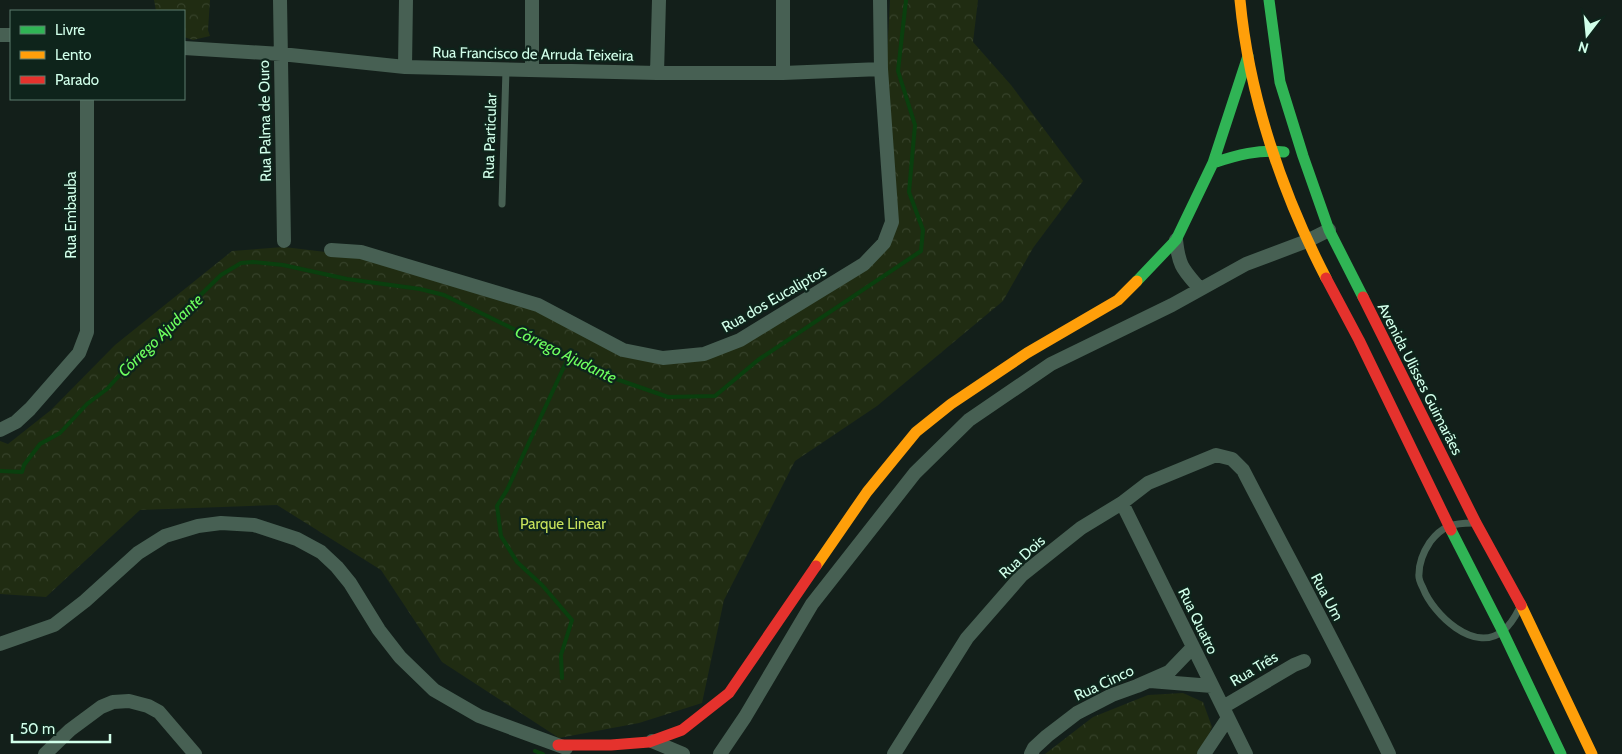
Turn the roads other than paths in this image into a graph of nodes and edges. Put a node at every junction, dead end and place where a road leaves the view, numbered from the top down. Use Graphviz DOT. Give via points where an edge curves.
graph roads {
  1 [pos="280,0"];
  2 [pos="406,0"];
  3 [pos="532,0"];
  4 [pos="659,0"];
  5 [pos="783,0"];
  6 [pos="880,0"];
  7 [pos="1240,0"];
  8 [pos="1269,0"];
  9 [pos="185,48"];
  10 [pos="281,54"];
  11 [pos="1248,56"];
  12 [pos="405,67"];
  13 [pos="506,68"];
  14 [pos="882,68"];
  15 [pos="532,70"];
  16 [pos="657,72"];
  17 [pos="783,73"];
  18 [pos="87,100"];
  19 [pos="1271,150"];
  20 [pos="1304,156"];
  21 [pos="1213,164"];
  22 [pos="502,204"];
  23 [pos="1329,230"];
  24 [pos="1176,240"];
  25 [pos="284,241"];
  26 [pos="1307,241"];
  27 [pos="331,250"];
  28 [pos="1200,290"];
  29 [pos="0,430"];
  30 [pos="1232,459"];
  31 [pos="1122,503"];
  32 [pos="1476,523"];
  33 [pos="1449,526"];
  34 [pos="1520,605"];
  35 [pos="1503,632"];
  36 [pos="0,644"];
  37 [pos="1193,647"];
  38 [pos="1304,661"];
  39 [pos="1147,681"];
  40 [pos="1212,686"];
  41 [pos="1225,713"];
  42 [pos="651,741"];
  43 [pos="558,745"];
  44 [pos="45,754"];
  45 [pos="195,754"];
  46 [pos="581,754"];
  47 [pos="636,754"];
  48 [pos="684,754"];
  49 [pos="720,754"];
  50 [pos="894,754"];
  51 [pos="1031,754"];
  52 [pos="1204,754"];
  53 [pos="1246,754"];
  54 [pos="1389,754"];
  55 [pos="1561,754"];
  56 [pos="1592,754"];
  1 -- 10 [label="street, Rua Palma de Ouro"];
  2 -- 12 [label="street"];
  3 -- 15 [label="street"];
  4 -- 16 [label="street"];
  5 -- 17 [label="street"];
  6 -- 14 [label="street, Rua dos Eucaliptos"];
  7 -- 11 [label="street"];
  8 -- 20 [label="street, Avenida Ulisses Guimarães" via="1280,82"];
  9 -- 10 [label="street, Rua Francisco de Arruda Teixeira"];
  10 -- 12 [label="street, Rua Francisco de Arruda Teixeira"];
  10 -- 25 [label="street, Rua Palma de Ouro"];
  11 -- 19 [label="street"];
  11 -- 21 [label="street"];
  12 -- 13 [label="street, Rua Francisco de Arruda Teixeira"];
  13 -- 15 [label="street, Rua Francisco de Arruda Teixeira"];
  13 -- 22 [label="lane, Rua Particular"];
  14 -- 17 [label="street, Rua Francisco de Arruda Teixeira"];
  14 -- 27 [label="street, Rua dos Eucaliptos" via="892,222 884,243 856,270 740,340 704,354 663,358 623,350 538,305 361,252"];
  15 -- 16 [label="street, Rua Francisco de Arruda Teixeira"];
  16 -- 17 [label="street, Rua Francisco de Arruda Teixeira"];
  18 -- 29 [label="street, Rua Embauba" via="87,332 80,353 30,409 16,422"];
  19 -- 20 [label="street"];
  19 -- 21 [label="street" via="1241,154"];
  19 -- 26 [label="street"];
  20 -- 23 [label="street, Avenida Ulisses Guimarães"];
  21 -- 24 [label="street"];
  23 -- 26 [label="street"];
  23 -- 32 [label="street, Avenida Ulisses Guimarães"];
  24 -- 28 [label="street" via="1182,268"];
  24 -- 42 [label="street" via="1118,300 1027,353 951,404 916,432 867,492 729,693 682,730"];
  26 -- 28 [label="street" via="1246,264"];
  26 -- 33 [label="street"];
  28 -- 49 [label="street" via="1051,364 969,420 915,473 812,604"];
  30 -- 31 [label="street, Rua Dois" via="1216,455 1148,483"];
  30 -- 54 [label="street, Rua Um" via="1243,470"];
  31 -- 37 [label="street, Rua Quatro"];
  31 -- 50 [label="street, Rua Dois" via="1081,528 1022,575 967,638"];
  32 -- 33 [label="lane"];
  32 -- 34 [label="street, Avenida Ulisses Guimarães"];
  33 -- 35 [label="street"];
  33 -- 35 [label="lane" via="1438,532 1425,550 1418,576 1426,598 1453,628 1475,637 1490,637"];
  34 -- 35 [label="lane"];
  34 -- 56 [label="street, Avenida Ulisses Guimarães"];
  35 -- 55 [label="street"];
  36 -- 43 [label="street" via="54,625 138,553 165,536 221,523 254,525 298,538 321,552 350,583 400,657 434,690 479,716"];
  37 -- 39 [label="street, Rua Cinco" via="1169,672"];
  37 -- 40 [label="street, Rua Quatro"];
  38 -- 41 [label="street, Rua Três"];
  39 -- 40 [label="street, Rua Cinco"];
  39 -- 51 [label="street, Rua Cinco" via="1076,713 1047,736"];
  40 -- 41 [label="street, Rua Quatro"];
  41 -- 52 [label="street"];
  41 -- 53 [label="street, Rua Quatro"];
  42 -- 43 [label="street"];
  42 -- 47 [label="street"];
  42 -- 48 [label="street"];
  43 -- 46 [label="street"];
  44 -- 45 [label="street" via="101,707 129,701 159,712"];
}
